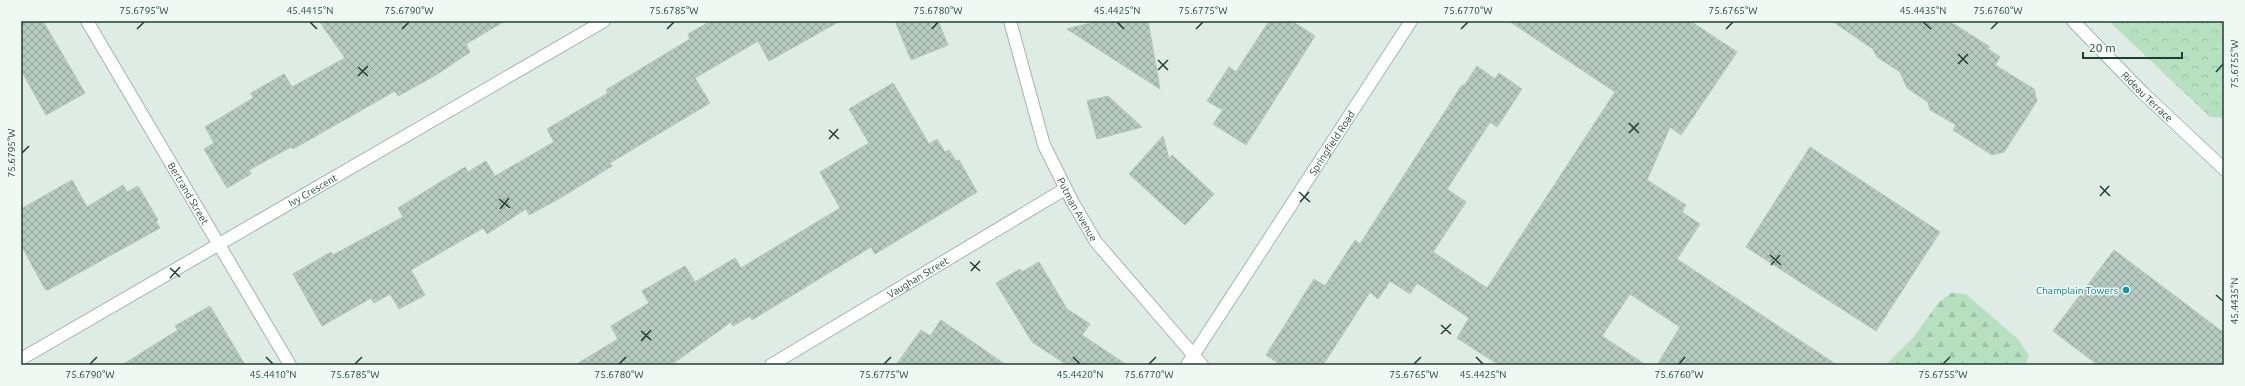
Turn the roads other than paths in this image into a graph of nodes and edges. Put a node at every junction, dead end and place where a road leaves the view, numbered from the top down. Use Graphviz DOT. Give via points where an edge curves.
graph roads {
  1 [pos="87,21"];
  2 [pos="604,21"];
  3 [pos="1010,21"];
  4 [pos="1411,21"];
  5 [pos="2073,21"];
  6 [pos="2222,164"];
  7 [pos="1065,189"];
  8 [pos="219,244"];
  9 [pos="1194,354"];
  10 [pos="21,359"];
  11 [pos="290,365"];
  12 [pos="771,365"];
  13 [pos="1187,365"];
  14 [pos="1202,365"];
  1 -- 8 [label="street, Bertrand Street"];
  2 -- 8 [label="street, Ivy Crescent"];
  3 -- 7 [label="street, Putman Avenue" via="1044,145"];
  4 -- 9 [label="street, Springfield Road"];
  5 -- 6 [label="street, Rideau Terrace" via="2143,93"];
  7 -- 9 [label="street, Putman Avenue" via="1096,242"];
  7 -- 12 [label="street, Vaughan Street"];
  8 -- 10 [label="street, Ivy Crescent"];
  8 -- 11 [label="street, Bertrand Street"];
  9 -- 13 [label="street, Springfield Road"];
  9 -- 14 [label="street, Putman Avenue"];
}
